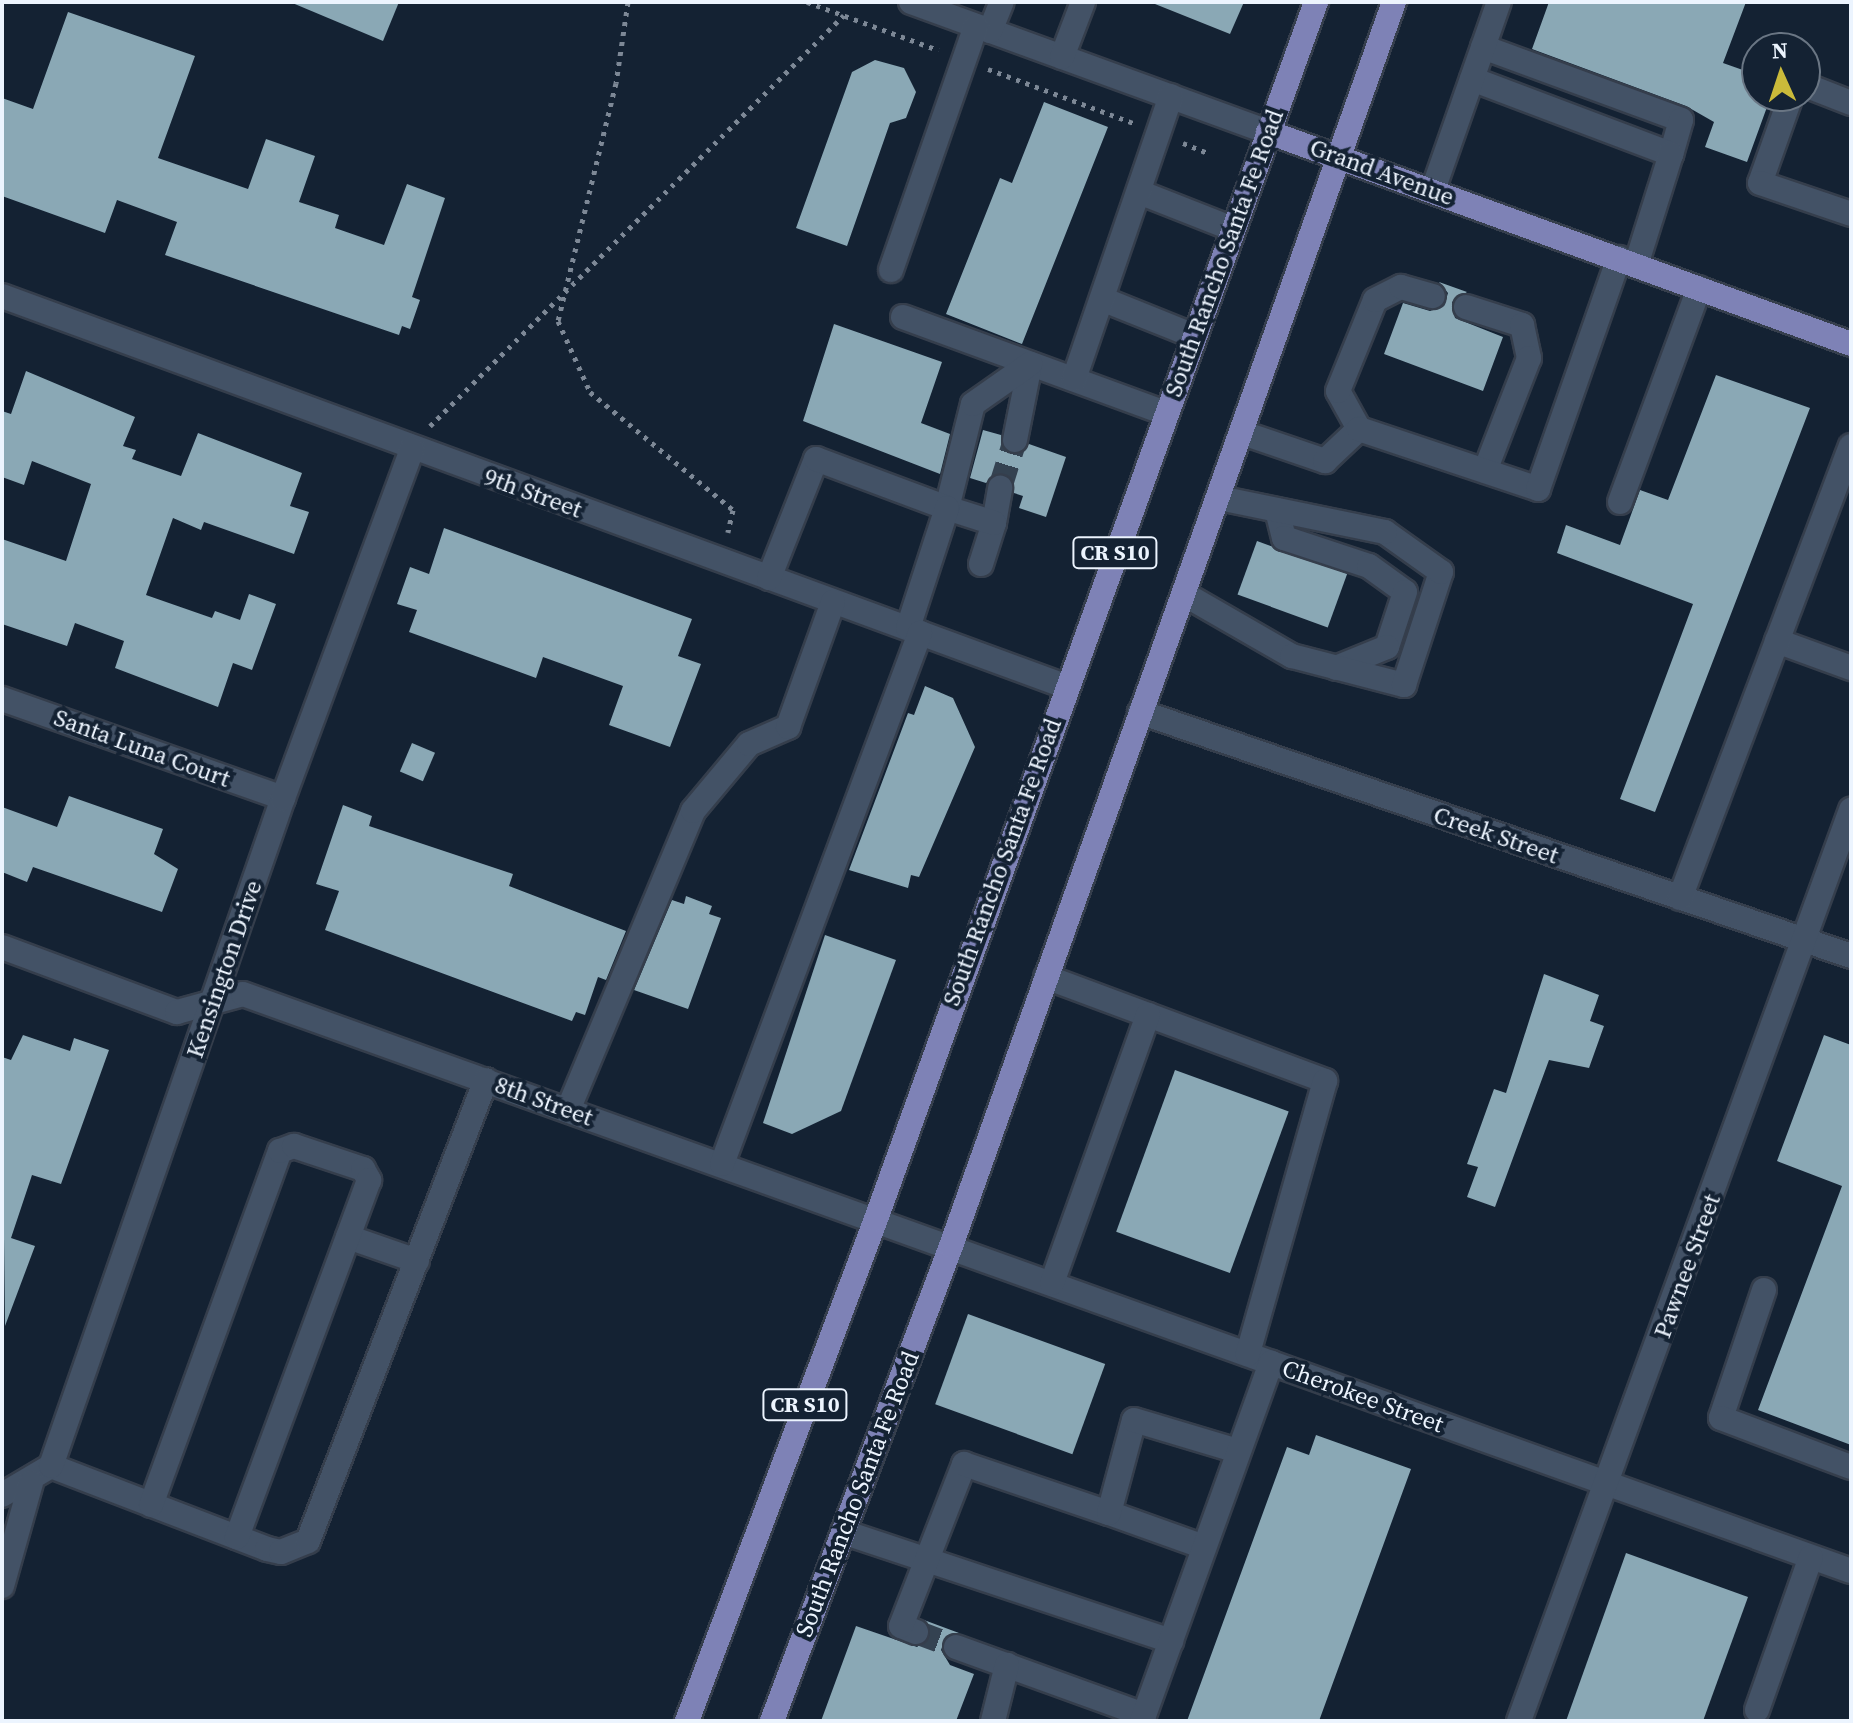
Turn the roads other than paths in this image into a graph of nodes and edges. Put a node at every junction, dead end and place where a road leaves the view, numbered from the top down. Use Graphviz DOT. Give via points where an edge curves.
graph roads {
  1 [pos="911,2"];
  2 [pos="1002,2"];
  3 [pos="1083,2"];
  4 [pos="1316,2"];
  5 [pos="1394,2"];
  6 [pos="1499,2"];
  7 [pos="983,28"];
  8 [pos="1483,47"];
  9 [pos="1062,57"];
  10 [pos="1472,79"];
  11 [pos="1821,91"];
  12 [pos="1171,96"];
  13 [pos="1851,103"];
  14 [pos="1785,112"];
  15 [pos="1268,132"];
  16 [pos="1337,154"];
  17 [pos="1671,154"];
  18 [pos="1433,190"];
  19 [pos="1139,192"];
  20 [pos="1851,214"];
  21 [pos="1233,229"];
  22 [pos="1627,262"];
  23 [pos="891,270"];
  24 [pos="1699,288"];
  25 [pos="2,296"];
  26 [pos="1433,296"];
  27 [pos="1102,299"];
  28 [pos="1466,307"];
  29 [pos="903,317"];
  30 [pos="1194,336"];
  31 [pos="1851,344"];
  32 [pos="1030,364"];
  33 [pos="1074,379"];
  34 [pos="1166,413"];
  35 [pos="1359,429"];
  36 [pos="1243,433"];
  37 [pos="1015,440"];
  38 [pos="1851,446"];
  39 [pos="412,449"];
  40 [pos="1485,471"];
  41 [pos="1000,488"];
  42 [pos="1220,498"];
  43 [pos="1620,502"];
  44 [pos="947,508"];
  45 [pos="1277,510"];
  46 [pos="994,523"];
  47 [pos="981,564"];
  48 [pos="769,578"];
  49 [pos="1184,594"];
  50 [pos="833,602"];
  51 [pos="914,631"];
  52 [pos="1777,641"];
  53 [pos="1336,668"];
  54 [pos="1851,668"];
  55 [pos="1065,686"];
  56 [pos="2,699"];
  57 [pos="1140,712"];
  58 [pos="283,798"];
  59 [pos="1851,810"];
  60 [pos="1680,898"];
  61 [pos="1804,942"];
  62 [pos="2,947"];
  63 [pos="1851,956"];
  64 [pos="1046,977"];
  65 [pos="212,1002"];
  66 [pos="1148,1015"];
  67 [pos="486,1080"];
  68 [pos="568,1110"];
  69 [pos="722,1164"];
  70 [pos="876,1219"];
  71 [pos="348,1237"];
  72 [pos="951,1246"];
  73 [pos="417,1261"];
  74 [pos="1052,1283"];
  75 [pos="1764,1290"];
  76 [pos="1259,1358"];
  77 [pos="1238,1451"];
  78 [pos="51,1466"];
  79 [pos="1851,1467"];
  80 [pos="31,1483"];
  81 [pos="1608,1485"];
  82 [pos="2,1495"];
  83 [pos="151,1505"];
  84 [pos="1109,1513"];
  85 [pos="843,1532"];
  86 [pos="237,1537"];
  87 [pos="1204,1547"];
  88 [pos="1811,1557"];
  89 [pos="930,1560"];
  90 [pos="1851,1571"];
  91 [pos="2,1586"];
  92 [pos="916,1632"];
  93 [pos="1171,1641"];
  94 [pos="956,1647"];
  95 [pos="1007,1665"];
  96 [pos="1757,1710"];
  97 [pos="1143,1718"];
  98 [pos="687,1721"];
  99 [pos="772,1721"];
  100 [pos="993,1721"];
  101 [pos="1519,1721"];
  1 -- 7 [label="street, Grand Avenue"];
  2 -- 7 [label="street"];
  3 -- 9 [label="street"];
  4 -- 15 [label="main road, South Rancho Santa Fe Road / CR S10"];
  5 -- 16 [label="main road, South Rancho Santa Fe Road / CR S10"];
  6 -- 8 [label="street"];
  7 -- 9 [label="street, Grand Avenue"];
  7 -- 23 [label="street" via="964,60"];
  8 -- 10 [label="street"];
  8 -- 17 [label="street" via="1681,120"];
  9 -- 12 [label="street, Grand Avenue"];
  10 -- 17 [label="street"];
  10 -- 18 [label="street"];
  11 -- 13 [label="street"];
  12 -- 15 [label="street, Grand Avenue"];
  12 -- 19 [label="street"];
  14 -- 20 [label="street" via="1760,183"];
  15 -- 16 [label="main road, Grand Avenue"];
  15 -- 21 [label="main road, South Rancho Santa Fe Road / CR S10"];
  16 -- 18 [label="main road, Grand Avenue"];
  16 -- 36 [label="main road, South Rancho Santa Fe Road / CR S10"];
  17 -- 22 [label="street"];
  18 -- 22 [label="main road, Grand Avenue"];
  19 -- 21 [label="street"];
  19 -- 27 [label="street"];
  21 -- 30 [label="main road, South Rancho Santa Fe Road / CR S10"];
  22 -- 24 [label="main road, Grand Avenue"];
  22 -- 40 [label="street" via="1538,489"];
  24 -- 31 [label="main road, Grand Avenue"];
  24 -- 43 [label="street"];
  25 -- 39 [label="street, 9th Street"];
  26 -- 35 [label="street" via="1401,287 1375,300 1338,391"];
  27 -- 30 [label="street"];
  27 -- 33 [label="street"];
  28 -- 40 [label="street" via="1522,325 1529,358"];
  29 -- 32 [label="street"];
  30 -- 34 [label="main road, South Rancho Santa Fe Road / CR S10"];
  32 -- 33 [label="street"];
  32 -- 37 [label="street"];
  32 -- 44 [label="street" via="973,404"];
  33 -- 34 [label="street"];
  34 -- 55 [label="main road, South Rancho Santa Fe Road / CR S10"];
  35 -- 36 [label="street" via="1325,461"];
  35 -- 40 [label="street"];
  36 -- 42 [label="main road, South Rancho Santa Fe Road / CR S10"];
  38 -- 52 [label="street"];
  39 -- 48 [label="street, 9th Street"];
  39 -- 58 [label="street, Kensington Drive"];
  41 -- 46 [label="street"];
  42 -- 45 [label="street"];
  42 -- 49 [label="main road, South Rancho Santa Fe Road / CR S10"];
  44 -- 46 [label="street"];
  44 -- 48 [label="street" via="816,459"];
  44 -- 51 [label="street"];
  45 -- 53 [label="street" via="1284,538 1369,566 1405,592 1387,647"];
  45 -- 53 [label="street" via="1385,532 1441,572 1404,685"];
  46 -- 47 [label="street"];
  48 -- 50 [label="street, 9th Street"];
  49 -- 53 [label="street" via="1292,656"];
  49 -- 57 [label="main road, South Rancho Santa Fe Road / CR S10"];
  50 -- 51 [label="street, 9th Street"];
  50 -- 68 [label="street" via="788,727 749,744 693,811"];
  51 -- 55 [label="street, 9th Street"];
  51 -- 69 [label="street"];
  52 -- 54 [label="street"];
  52 -- 60 [label="street"];
  55 -- 70 [label="main road, South Rancho Santa Fe Road / CR S10"];
  56 -- 58 [label="street, Santa Luna Court"];
  57 -- 60 [label="street, Creek Street"];
  57 -- 64 [label="main road, South Rancho Santa Fe Road / CR S10"];
  58 -- 65 [label="street, Kensington Drive"];
  59 -- 61 [label="street, Pawnee Street"];
  60 -- 61 [label="street, Creek Street"];
  61 -- 63 [label="street, Creek Street"];
  61 -- 81 [label="street, Pawnee Street"];
  62 -- 65 [label="street, 8th Street" via="177,1012"];
  64 -- 66 [label="street"];
  64 -- 72 [label="main road, South Rancho Santa Fe Road / CR S10"];
  65 -- 67 [label="street, 8th Street" via="243,994"];
  65 -- 78 [label="street, Kensington Drive"];
  66 -- 74 [label="street"];
  66 -- 76 [label="street" via="1325,1081"];
  67 -- 68 [label="street, 8th Street"];
  67 -- 73 [label="street"];
  68 -- 69 [label="street, 8th Street"];
  69 -- 70 [label="street, 8th Street"];
  70 -- 72 [label="street, Cherokee Street"];
  70 -- 98 [label="main road, South Rancho Santa Fe Road / CR S10"];
  71 -- 73 [label="street"];
  71 -- 83 [label="street" via="367,1174 286,1146"];
  71 -- 86 [label="street"];
  72 -- 74 [label="street, Cherokee Street"];
  72 -- 85 [label="main road, South Rancho Santa Fe Road / CR S10"];
  73 -- 86 [label="street" via="316,1530 308,1541 281,1552"];
  74 -- 76 [label="street, Cherokee Street"];
  75 -- 79 [label="street" via="1721,1418"];
  76 -- 77 [label="street"];
  76 -- 81 [label="street, Cherokee Street"];
  77 -- 84 [label="street" via="1134,1420"];
  77 -- 87 [label="street"];
  78 -- 80 [label="street"];
  78 -- 83 [label="street"];
  80 -- 82 [label="street"];
  80 -- 91 [label="street"];
  81 -- 88 [label="street, Cherokee Street"];
  81 -- 101 [label="street, Pawnee Street"];
  83 -- 86 [label="street"];
  84 -- 87 [label="street"];
  84 -- 89 [label="street" via="964,1464"];
  85 -- 89 [label="street"];
  85 -- 99 [label="main road, South Rancho Santa Fe Road / CR S10"];
  87 -- 93 [label="street"];
  88 -- 90 [label="street, Cherokee Street"];
  88 -- 96 [label="street"];
  89 -- 92 [label="street" via="901,1626"];
  89 -- 93 [label="street"];
  93 -- 97 [label="street"];
  94 -- 95 [label="street"];
  95 -- 97 [label="street"];
  95 -- 100 [label="street"];
}
